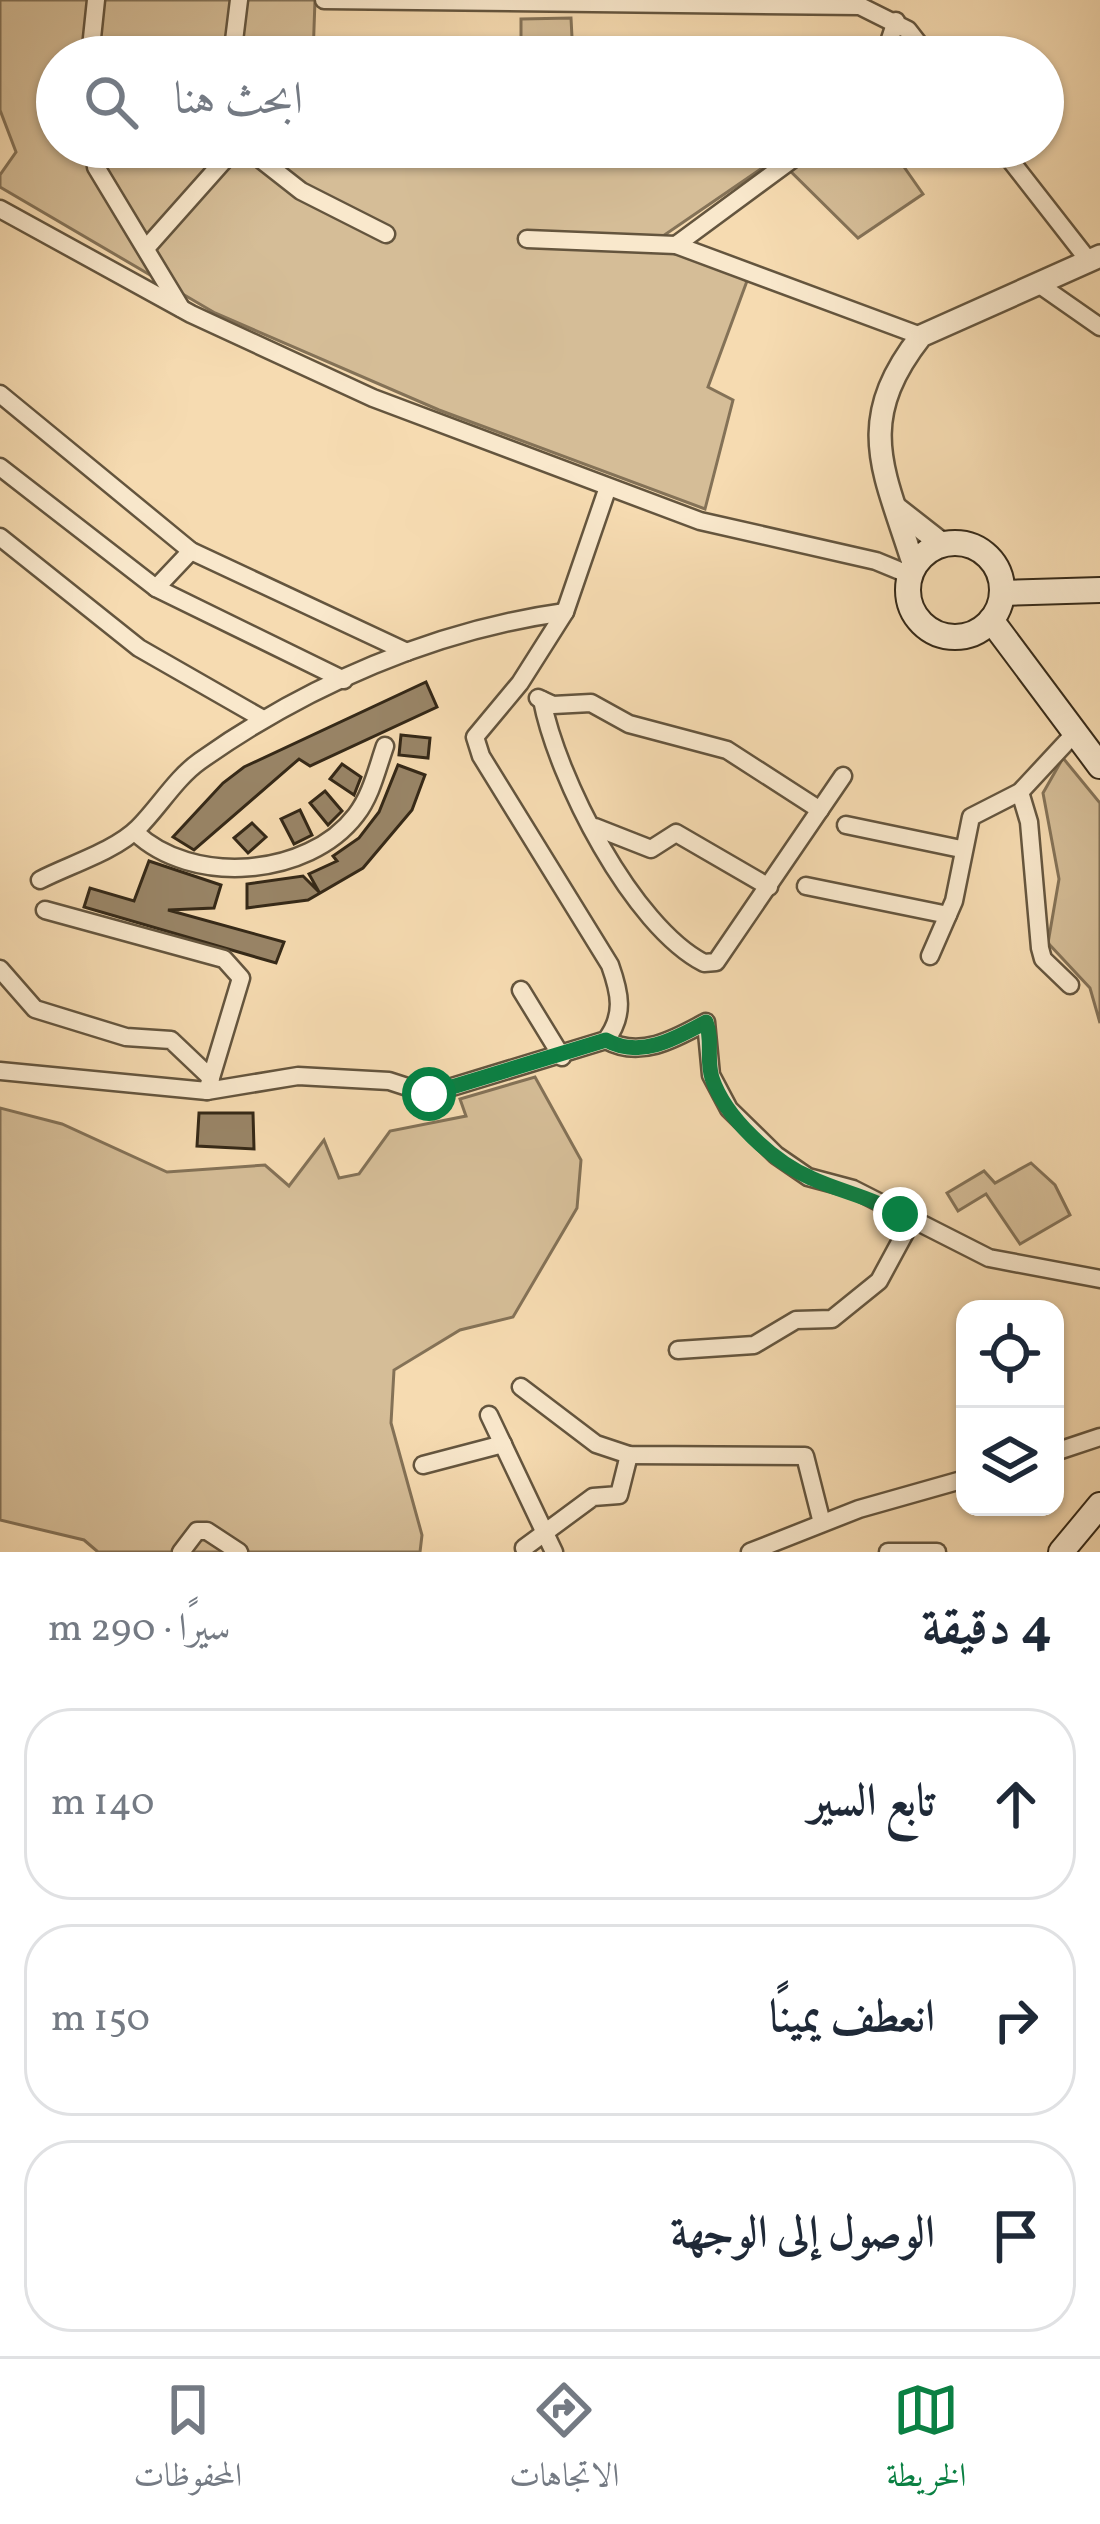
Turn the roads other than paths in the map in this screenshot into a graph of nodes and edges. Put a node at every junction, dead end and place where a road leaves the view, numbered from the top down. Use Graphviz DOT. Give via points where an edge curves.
graph roads {
  1 [pos="96,0"];
  2 [pos="239,0"];
  3 [pos="332,1"];
  4 [pos="617,1"];
  5 [pos="896,21"];
  6 [pos="92,36"];
  7 [pos="235,36"];
  8 [pos="891,36"];
  9 [pos="910,36"];
  10 [pos="97,168"];
  11 [pos="220,168"];
  12 [pos="270,168"];
  13 [pos="780,168"];
  14 [pos="1018,168"];
  15 [pos="0,209"];
  16 [pos="386,234"];
  17 [pos="527,238"];
  18 [pos="676,244"];
  19 [pos="148,246"];
  20 [pos="1095,259"];
  21 [pos="1037,284"];
  22 [pos="182,308"];
  23 [pos="1100,327"];
  24 [pos="921,336"];
  25 [pos="0,394"];
  26 [pos="0,467"];
  27 [pos="608,488"];
  28 [pos="896,507"];
  29 [pos="0,537"];
  30 [pos="942,544"];
  31 [pos="191,551"];
  32 [pos="912,571"];
  33 [pos="1002,584"];
  34 [pos="156,588"];
  35 [pos="1095,590"];
  36 [pos="565,613"];
  37 [pos="982,627"];
  38 [pos="407,652"];
  39 [pos="344,680"];
  40 [pos="520,683"];
  41 [pos="542,700"];
  42 [pos="263,719"];
  43 [pos="1074,734"];
  44 [pos="385,746"];
  45 [pos="1100,766"];
  46 [pos="843,776"];
  47 [pos="1020,792"];
  48 [pos="820,810"];
  49 [pos="846,825"];
  50 [pos="594,826"];
  51 [pos="135,832"];
  52 [pos="961,849"];
  53 [pos="40,880"];
  54 [pos="806,886"];
  55 [pos="769,887"];
  56 [pos="44,910"];
  57 [pos="948,915"];
  58 [pos="930,956"];
  59 [pos="0,969"];
  60 [pos="1070,985"];
  61 [pos="520,990"];
  62 [pos="606,1040"];
  63 [pos="562,1058"];
  64 [pos="0,1071"];
  65 [pos="209,1084"];
  66 [pos="912,1220"];
  67 [pos="1100,1279"];
  68 [pos="678,1350"];
  69 [pos="521,1388"];
  70 [pos="489,1415"];
  71 [pos="1100,1437"];
  72 [pos="503,1444"];
  73 [pos="1064,1449"];
  74 [pos="629,1455"];
  75 [pos="423,1465"];
  76 [pos="956,1482"];
  77 [pos="1100,1505"];
  78 [pos="822,1523"];
  79 [pos="1100,1525"];
  80 [pos="545,1534"];
  81 [pos="524,1548"];
  82 [pos="181,1552"];
  83 [pos="239,1552"];
  84 [pos="554,1552"];
  85 [pos="749,1552"];
  86 [pos="888,1552"];
  87 [pos="934,1552"];
  88 [pos="1060,1552"];
  89 [pos="1078,1552"];
  1 -- 6 [label="street"];
  2 -- 7 [label="street"];
  3 -- 4 [label="street"];
  4 -- 5 [label="street" via="860,6"];
  5 -- 8 [label="street"];
  5 -- 9 [label="street"];
  10 -- 19 [label="street"];
  11 -- 19 [label="street"];
  12 -- 16 [label="street"];
  13 -- 18 [label="street"];
  14 -- 20 [label="street"];
  15 -- 22 [label="street"];
  17 -- 18 [label="street"];
  18 -- 24 [label="street"];
  19 -- 22 [label="street"];
  20 -- 21 [label="street"];
  21 -- 23 [label="street"];
  21 -- 24 [label="street"];
  22 -- 27 [label="street" via="373,398"];
  24 -- 28 [label="street" via="888,386 880,417 880,474"];
  25 -- 31 [label="street"];
  26 -- 34 [label="street"];
  27 -- 32 [label="street" via="700,521"];
  27 -- 36 [label="street"];
  28 -- 30 [label="street"];
  28 -- 32 [label="street"];
  29 -- 42 [label="street" via="139,648"];
  30 -- 32 [label="main road"];
  30 -- 33 [label="main road" via="971,545 994,562"];
  31 -- 34 [label="street"];
  31 -- 38 [label="street"];
  32 -- 37 [label="main road" via="908,591 920,620 947,636"];
  33 -- 35 [label="main road"];
  33 -- 37 [label="main road"];
  34 -- 39 [label="street"];
  36 -- 38 [label="street" via="472,629"];
  36 -- 40 [label="street"];
  37 -- 43 [label="main road"];
  38 -- 39 [label="street"];
  39 -- 42 [label="street"];
  40 -- 41 [label="street"];
  40 -- 62 [label="street" via="478,730 476,748 610,965 620,993 618,1024"];
  41 -- 48 [label="street" via="591,703 629,724 727,750"];
  41 -- 50 [label="street" via="566,781"];
  42 -- 51 [label="street" via="195,764"];
  43 -- 45 [label="main road"];
  43 -- 47 [label="street"];
  44 -- 51 [label="street" via="356,815 290,859 240,868 183,860"];
  46 -- 48 [label="street"];
  47 -- 52 [label="street" via="971,817"];
  47 -- 60 [label="street" via="1042,959"];
  48 -- 55 [label="street"];
  49 -- 52 [label="street"];
  50 -- 55 [label="street" via="651,849 676,833"];
  50 -- 55 [label="street" via="647,916 704,963 716,962"];
  51 -- 53 [label="street"];
  52 -- 57 [label="street"];
  54 -- 57 [label="street"];
  56 -- 65 [label="street" via="232,962 241,978"];
  57 -- 58 [label="street"];
  59 -- 65 [label="street" via="34,1009 171,1040"];
  61 -- 63 [label="street"];
  62 -- 63 [label="street"];
  62 -- 66 [label="street" via="622,1048 656,1046 706,1022 718,1091 760,1141 808,1177"];
  63 -- 65 [label="street" via="429,1094 389,1081 298,1076"];
  64 -- 65 [label="street"];
  66 -- 67 [label="street" via="989,1258"];
  66 -- 68 [label="street" via="879,1281 832,1319 796,1320 754,1346"];
  69 -- 74 [label="street" via="596,1444"];
  70 -- 72 [label="street"];
  71 -- 73 [label="street"];
  72 -- 75 [label="street"];
  72 -- 80 [label="street"];
  74 -- 78 [label="street" via="805,1456"];
  74 -- 80 [label="street" via="619,1495 592,1497"];
  76 -- 78 [label="street"];
  77 -- 88 [label="main road"];
  78 -- 85 [label="street"];
  79 -- 89 [label="main road"];
  80 -- 81 [label="street"];
  80 -- 84 [label="street"];
  82 -- 83 [label="street" via="197,1531"];
  86 -- 87 [label="street"];
}
